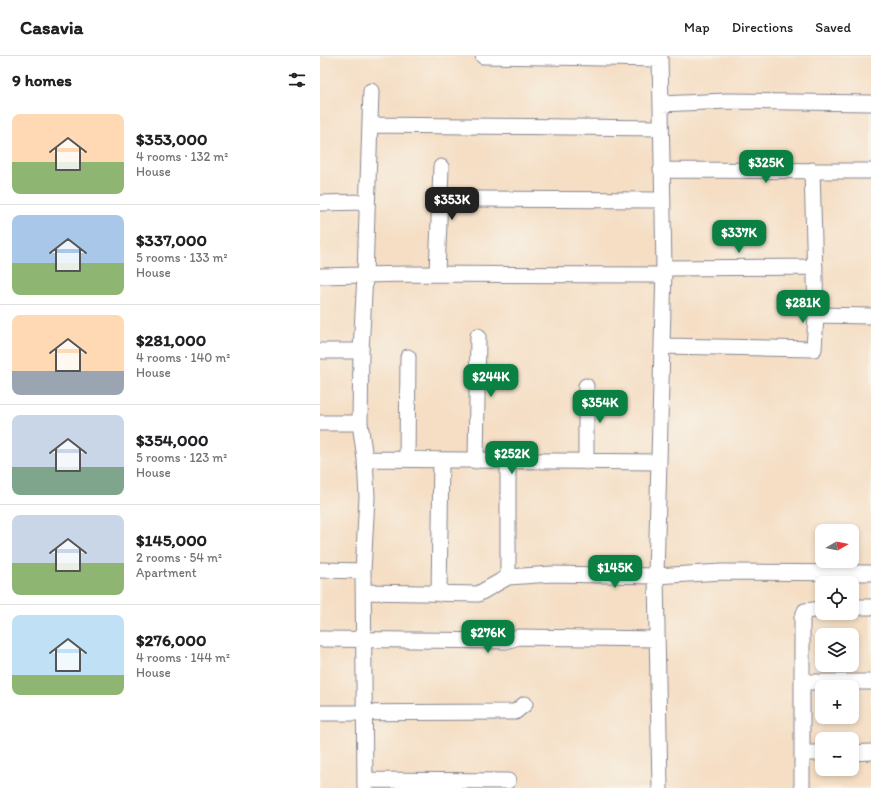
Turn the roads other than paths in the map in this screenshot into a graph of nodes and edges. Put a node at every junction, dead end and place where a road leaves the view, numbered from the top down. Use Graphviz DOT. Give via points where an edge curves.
graph roads {
  1 [pos="483,56"];
  2 [pos="660,57"];
  3 [pos="371,91"];
  4 [pos="661,104"];
  5 [pos="871,104"];
  6 [pos="370,125"];
  7 [pos="662,128"];
  8 [pos="441,167"];
  9 [pos="661,170"];
  10 [pos="812,170"];
  11 [pos="871,171"];
  12 [pos="475,200"];
  13 [pos="661,200"];
  14 [pos="366,202"];
  15 [pos="320,203"];
  16 [pos="815,267"];
  17 [pos="664,272"];
  18 [pos="437,274"];
  19 [pos="365,275"];
  20 [pos="320,276"];
  21 [pos="816,315"];
  22 [pos="871,316"];
  23 [pos="478,336"];
  24 [pos="662,346"];
  25 [pos="320,351"];
  26 [pos="361,351"];
  27 [pos="408,357"];
  28 [pos="586,386"];
  29 [pos="320,423"];
  30 [pos="360,423"];
  31 [pos="365,459"];
  32 [pos="407,459"];
  33 [pos="441,460"];
  34 [pos="476,460"];
  35 [pos="508,461"];
  36 [pos="586,462"];
  37 [pos="659,462"];
  38 [pos="320,570"];
  39 [pos="364,571"];
  40 [pos="871,573"];
  41 [pos="656,576"];
  42 [pos="508,577"];
  43 [pos="364,592"];
  44 [pos="439,594"];
  45 [pos="859,607"];
  46 [pos="871,607"];
  47 [pos="815,610"];
  48 [pos="657,638"];
  49 [pos="320,639"];
  50 [pos="364,640"];
  51 [pos="802,682"];
  52 [pos="871,682"];
  53 [pos="525,704"];
  54 [pos="365,712"];
  55 [pos="320,713"];
  56 [pos="859,752"];
  57 [pos="871,752"];
  58 [pos="802,753"];
  59 [pos="815,753"];
  60 [pos="508,781"];
  61 [pos="365,784"];
  62 [pos="660,788"];
  63 [pos="802,788"];
  1 -- 2 [label="street"];
  2 -- 4 [label="street"];
  3 -- 6 [label="street"];
  4 -- 5 [label="street" via="727,101"];
  4 -- 7 [label="street"];
  6 -- 7 [label="street"];
  6 -- 14 [label="street"];
  7 -- 9 [label="street"];
  8 -- 18 [label="street"];
  9 -- 10 [label="street"];
  9 -- 13 [label="street"];
  10 -- 11 [label="street"];
  10 -- 16 [label="street"];
  12 -- 13 [label="street"];
  13 -- 17 [label="street"];
  14 -- 15 [label="street"];
  14 -- 19 [label="street"];
  16 -- 17 [label="street"];
  16 -- 21 [label="street"];
  17 -- 18 [label="street"];
  17 -- 24 [label="street"];
  18 -- 19 [label="street"];
  19 -- 20 [label="street"];
  19 -- 26 [label="street"];
  21 -- 22 [label="street"];
  21 -- 24 [label="street" via="814,349"];
  23 -- 34 [label="street"];
  24 -- 37 [label="street"];
  25 -- 26 [label="street"];
  26 -- 30 [label="street"];
  27 -- 32 [label="street"];
  28 -- 36 [label="street"];
  29 -- 30 [label="street"];
  30 -- 31 [label="street"];
  31 -- 32 [label="street"];
  31 -- 39 [label="street" via="367,497"];
  32 -- 33 [label="street"];
  33 -- 34 [label="street"];
  33 -- 44 [label="street"];
  34 -- 35 [label="street"];
  35 -- 36 [label="street"];
  35 -- 42 [label="street"];
  36 -- 37 [label="street"];
  37 -- 41 [label="street"];
  38 -- 39 [label="street"];
  39 -- 43 [label="street"];
  40 -- 41 [label="street" via="720,572"];
  41 -- 42 [label="street" via="552,574"];
  41 -- 48 [label="street"];
  42 -- 44 [label="street" via="478,594"];
  43 -- 44 [label="street"];
  43 -- 50 [label="street"];
  45 -- 46 [label="street"];
  47 -- 51 [label="street" via="804,613"];
  48 -- 50 [label="street"];
  48 -- 62 [label="street"];
  49 -- 50 [label="street"];
  50 -- 54 [label="street"];
  51 -- 52 [label="street"];
  51 -- 58 [label="street"];
  53 -- 54 [label="street" via="515,712"];
  54 -- 55 [label="street"];
  54 -- 61 [label="street"];
  56 -- 57 [label="street"];
  58 -- 59 [label="street"];
  58 -- 63 [label="street"];
  60 -- 61 [label="street"];
}
